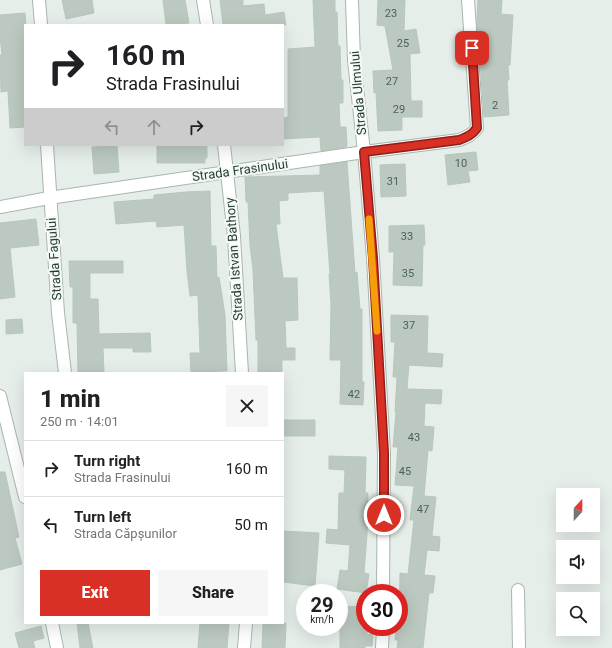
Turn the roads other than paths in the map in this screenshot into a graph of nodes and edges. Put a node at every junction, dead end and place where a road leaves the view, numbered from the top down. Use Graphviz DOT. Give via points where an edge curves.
graph roads {
  1 [pos="39,0"];
  2 [pos="203,0"];
  3 [pos="352,0"];
  4 [pos="468,0"];
  5 [pos="41,24"];
  6 [pos="207,24"];
  7 [pos="46,146"];
  8 [pos="224,146"];
  9 [pos="364,152"];
  10 [pos="227,172"];
  11 [pos="49,198"];
  12 [pos="0,207"];
  13 [pos="65,372"];
  14 [pos="242,372"];
  15 [pos="0,396"];
  16 [pos="24,493"];
  17 [pos="383,584"];
  18 [pos="518,590"];
  19 [pos="52,624"];
  20 [pos="246,624"];
  21 [pos="383,636"];
  22 [pos="57,648"];
  23 [pos="244,648"];
  24 [pos="382,648"];
  25 [pos="519,648"];
  1 -- 5 [label="street"];
  2 -- 6 [label="street"];
  3 -- 9 [label="street, Strada Ulmului" via="354,60"];
  4 -- 9 [label="street, Strada Frasinului" via="477,128 474,133 459,140"];
  7 -- 11 [label="street, Strada Fagului"];
  8 -- 10 [label="street, Strada Istvan Bathory"];
  9 -- 10 [label="street, Strada Frasinului"];
  9 -- 17 [label="street, Strada Ulmului" via="384,453"];
  10 -- 11 [label="street, Strada Frasinului"];
  10 -- 14 [label="street, Strada Istvan Bathory" via="234,236"];
  11 -- 12 [label="street, Strada Frasinului"];
  11 -- 13 [label="street, Strada Fagului"];
  15 -- 16 [label="street"];
  18 -- 25 [label="street"];
  19 -- 22 [label="street"];
  20 -- 23 [label="street"];
  21 -- 24 [label="street"];
}
